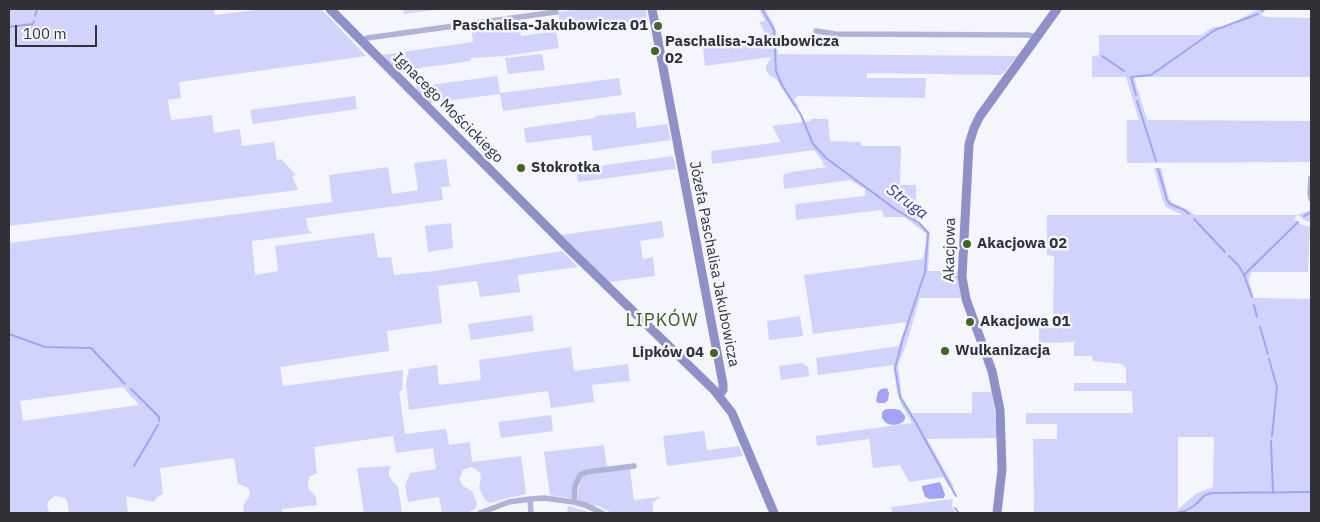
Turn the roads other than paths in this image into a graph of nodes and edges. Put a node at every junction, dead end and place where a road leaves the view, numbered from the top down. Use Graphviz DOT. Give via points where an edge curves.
graph roads {
  1 [pos="330,9"];
  2 [pos="652,9"];
  3 [pos="1057,9"];
  4 [pos="556,12"];
  5 [pos="816,31"];
  6 [pos="1037,37"];
  7 [pos="362,41"];
  8 [pos="1311,178"];
  9 [pos="1311,199"];
  10 [pos="719,395"];
  11 [pos="634,466"];
  12 [pos="530,499"];
  13 [pos="574,502"];
  14 [pos="480,513"];
  15 [pos="531,513"];
  16 [pos="602,513"];
  17 [pos="774,513"];
  18 [pos="997,513"];
  1 -- 7 [label="street, Ignacego Mościckiego"];
  2 -- 10 [label="street, Józefa Paschalisa Jakubowicza" via="723,384"];
  3 -- 6 [label="street, Akacjowa"];
  4 -- 7 [label="street"];
  5 -- 6 [label="street"];
  6 -- 18 [label="street, Akacjowa" via="980,116 968,156 962,278 966,299 992,371 1000,410 1002,469"];
  7 -- 10 [label="street, Ignacego Mościckiego"];
  8 -- 9 [label="street"];
  10 -- 17 [label="street" via="732,413"];
  11 -- 13 [label="street" via="580,475"];
  12 -- 13 [label="street"];
  12 -- 14 [label="street" via="510,502"];
  12 -- 15 [label="street"];
  13 -- 16 [label="street"];
}
